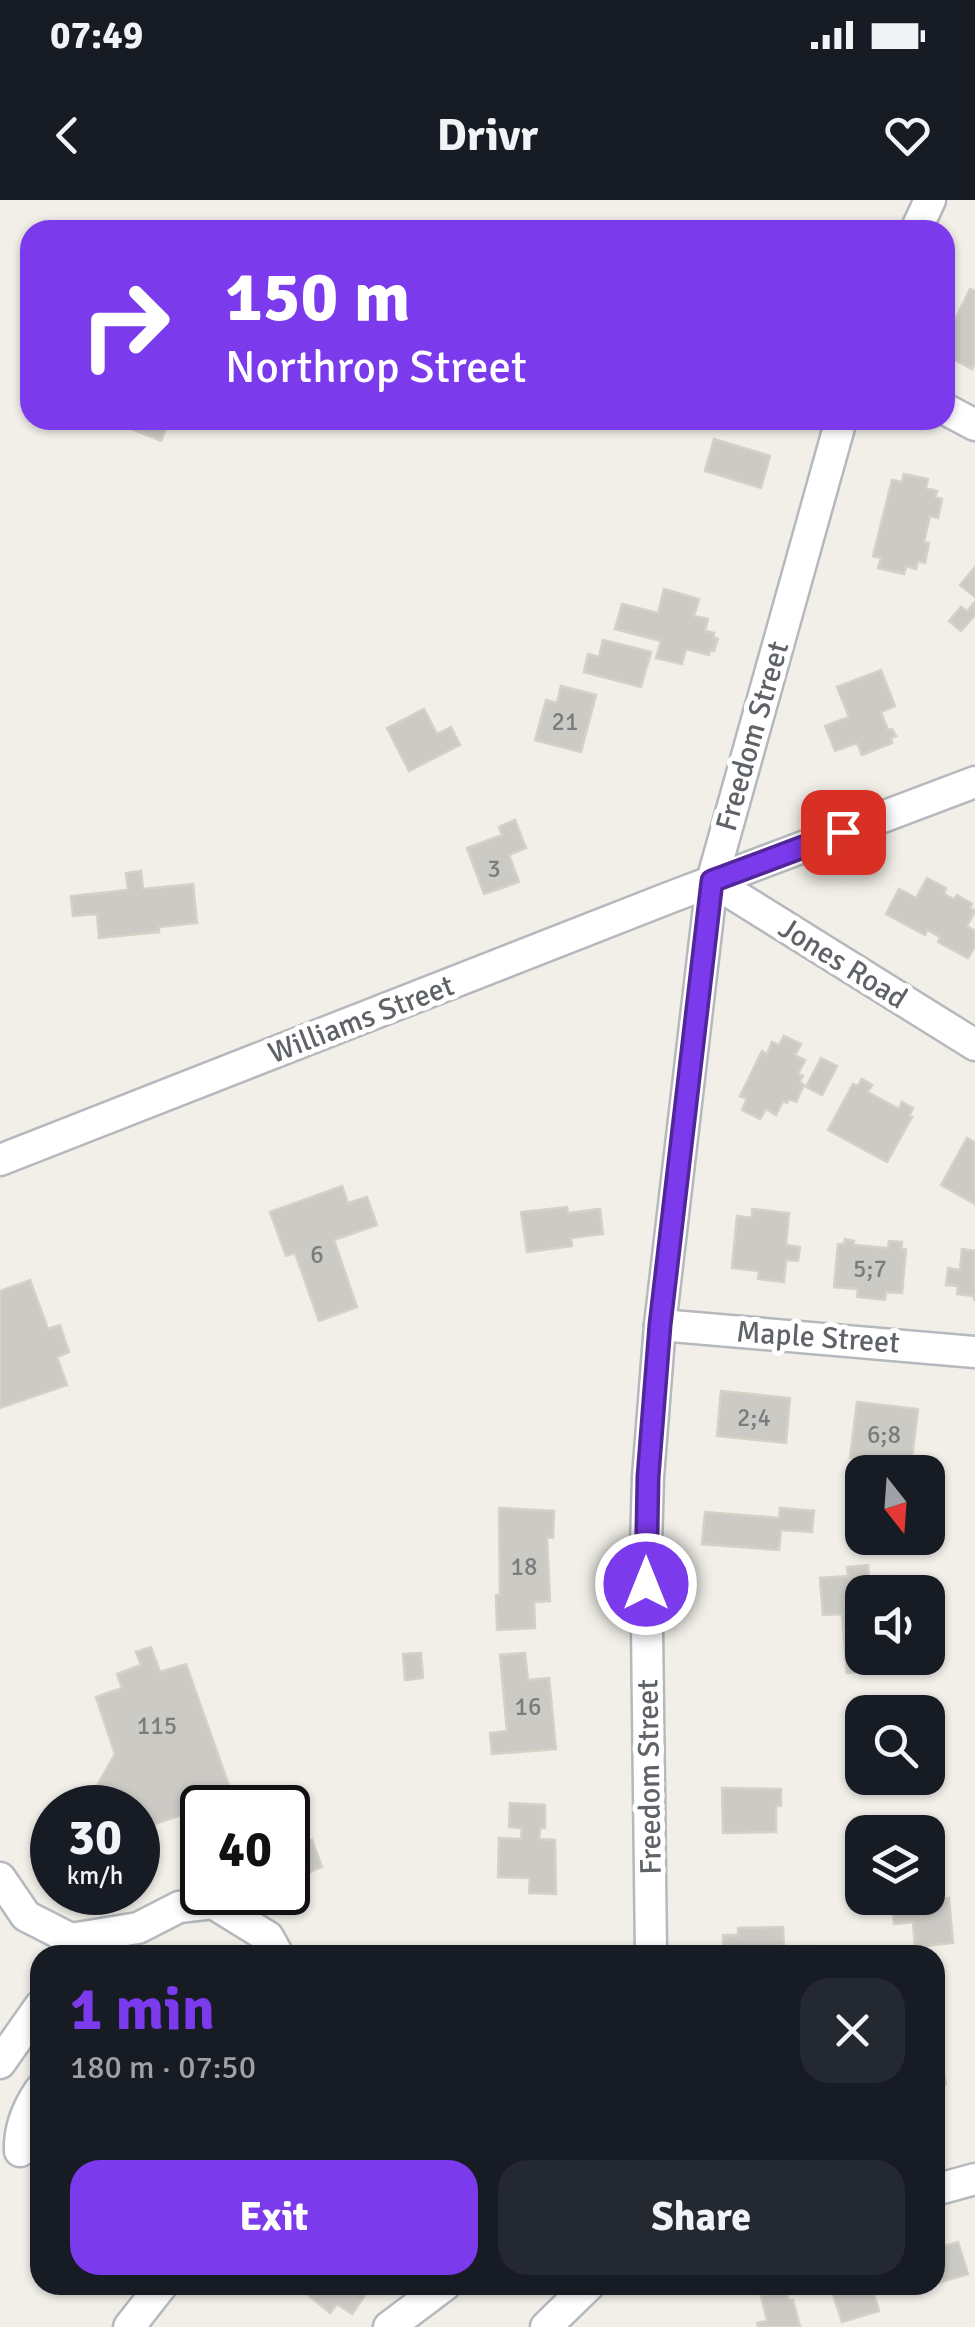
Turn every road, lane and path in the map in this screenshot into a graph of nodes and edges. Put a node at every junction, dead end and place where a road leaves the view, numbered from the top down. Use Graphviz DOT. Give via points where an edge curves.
graph roads {
  1 [pos="838,430"];
  2 [pos="975,782"];
  3 [pos="712,881"];
  4 [pos="975,1044"];
  5 [pos="5,1158"];
  6 [pos="660,1325"];
  7 [pos="975,1352"];
  8 [pos="0,1878"];
  9 [pos="150,1923"];
  10 [pos="66,1945"];
  11 [pos="76,1945"];
  12 [pos="138,1945"];
  13 [pos="272,1945"];
  14 [pos="651,1945"];
  15 [pos="30,2020"];
  16 [pos="0,2064"];
  17 [pos="30,2107"];
  18 [pos="20,2152"];
  19 [pos="975,2179"];
  20 [pos="945,2187"];
  21 [pos="154,2295"];
  22 [pos="432,2295"];
  23 [pos="580,2295"];
  24 [pos="129,2327"];
  25 [pos="390,2327"];
  26 [pos="546,2327"];
  1 -- 3 [label="street, Freedom Street"];
  2 -- 3 [label="street, Williams Street"];
  3 -- 4 [label="street, Jones Road"];
  3 -- 5 [label="street, Williams Street"];
  3 -- 6 [label="street, Freedom Street"];
  6 -- 7 [label="street, Maple Street"];
  6 -- 14 [label="street, Freedom Street" via="646,1546"];
  8 -- 10 [label="street" via="26,1916"];
  9 -- 11 [label="street"];
  9 -- 12 [label="street"];
  9 -- 13 [label="street" via="178,1907 213,1903"];
  15 -- 16 [label="street"];
  17 -- 18 [label="street"];
  19 -- 20 [label="street"];
  21 -- 24 [label="street"];
  22 -- 25 [label="street"];
  23 -- 26 [label="street"];
}
